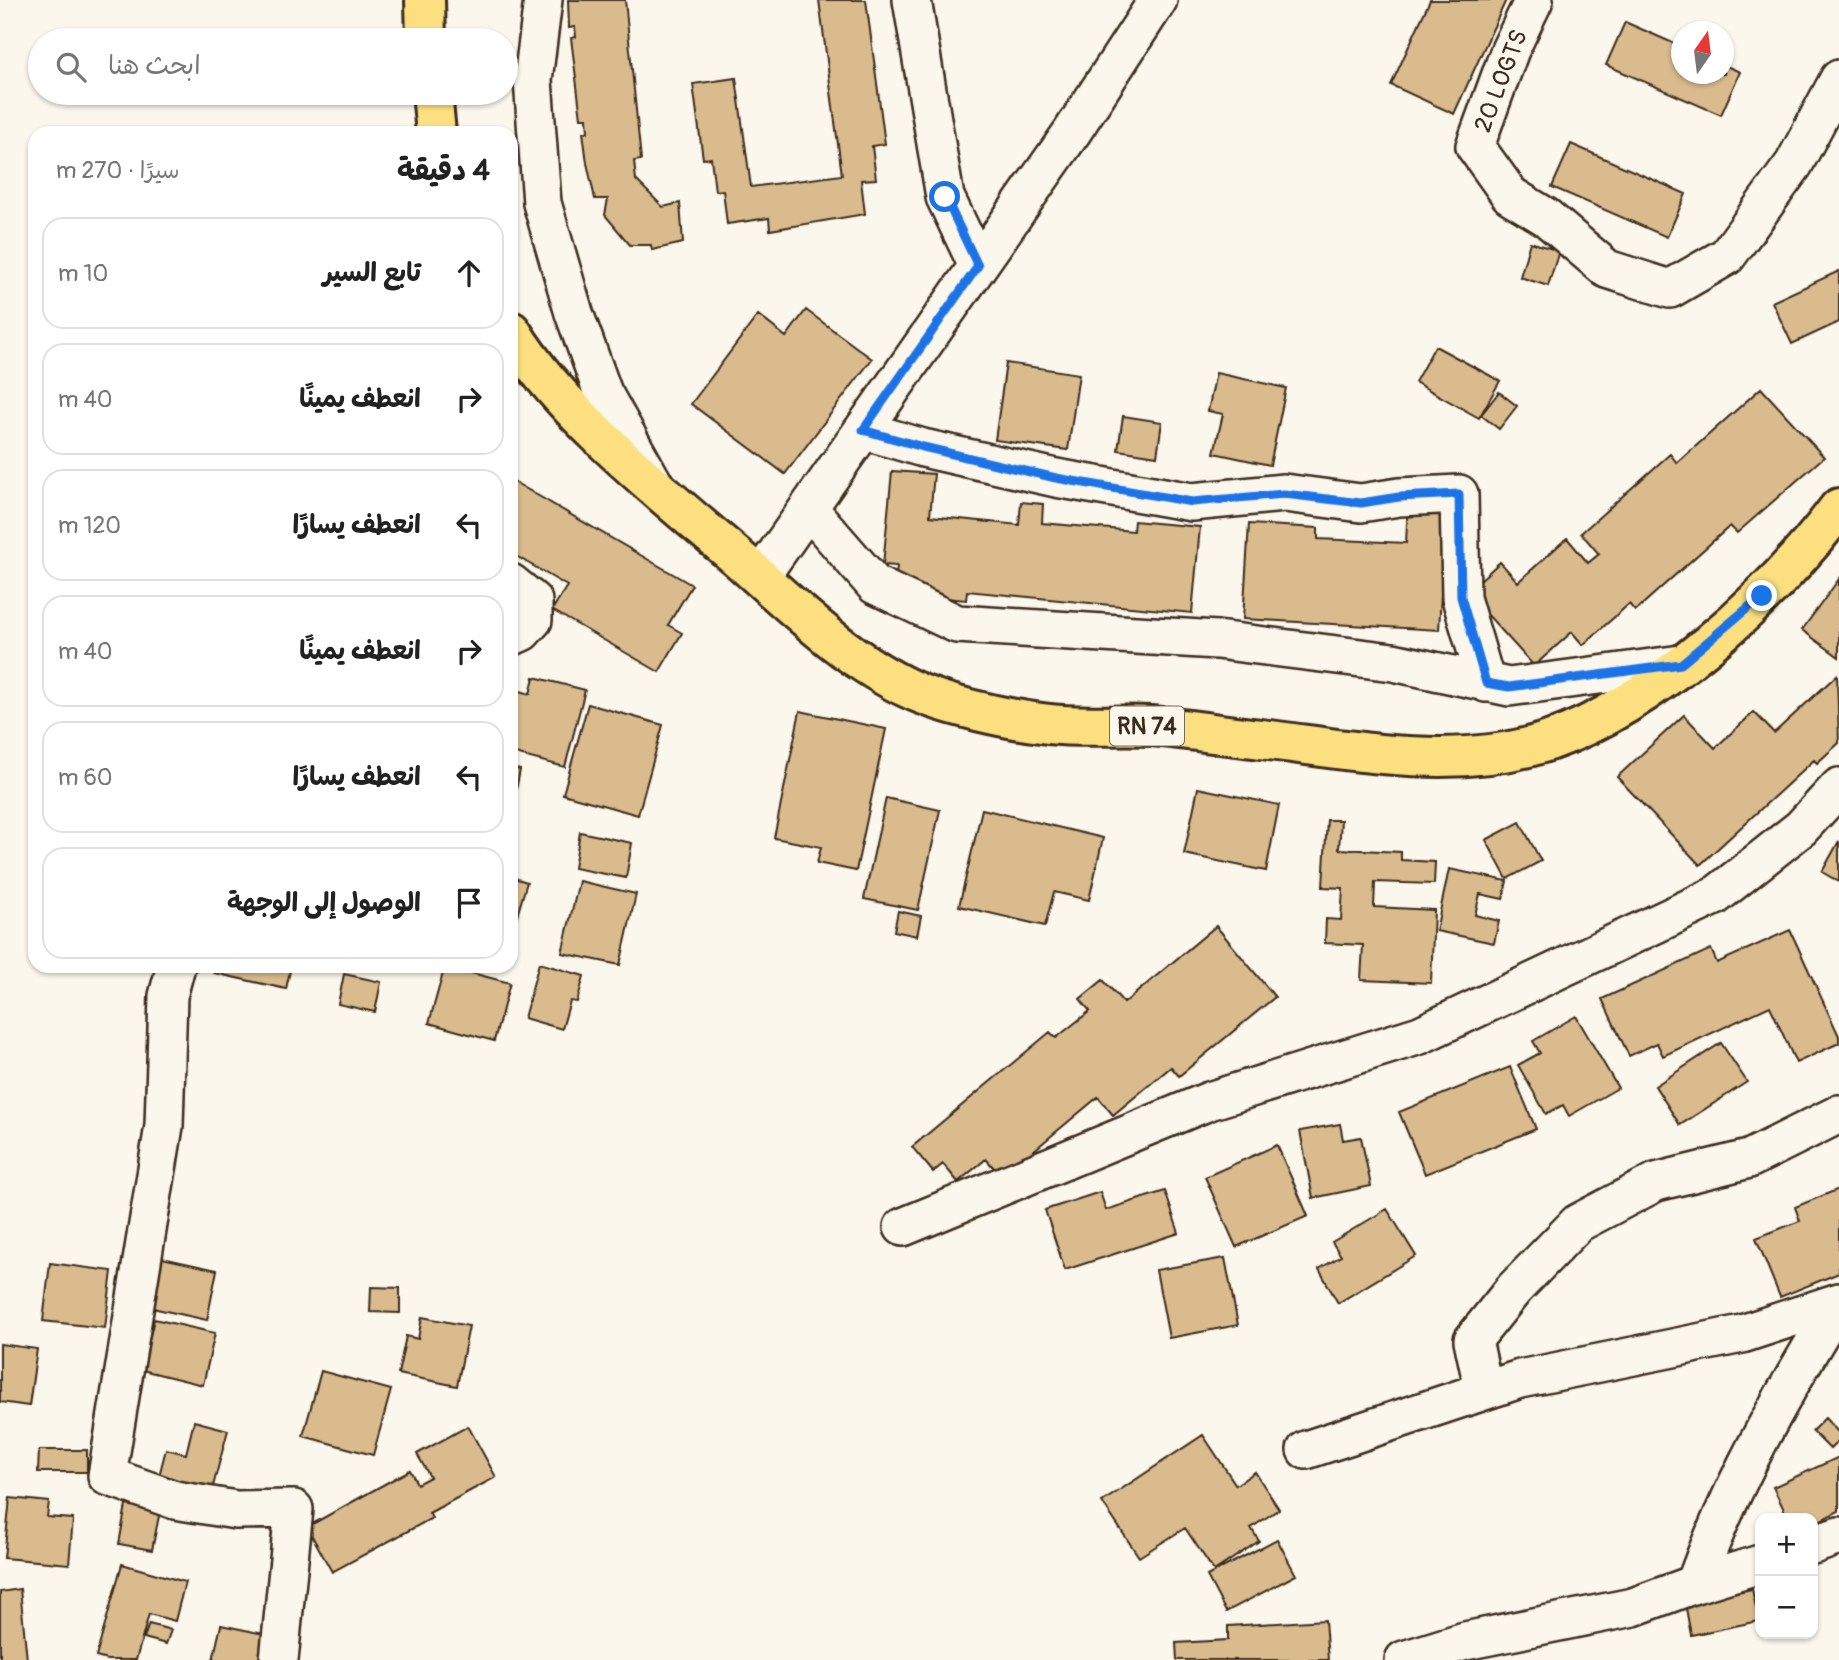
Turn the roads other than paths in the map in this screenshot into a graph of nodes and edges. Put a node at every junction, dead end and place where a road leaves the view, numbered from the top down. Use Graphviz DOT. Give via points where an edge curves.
graph roads {
  1 [pos="425,0"];
  2 [pos="542,0"];
  3 [pos="912,0"];
  4 [pos="1158,0"];
  5 [pos="1534,0"];
  6 [pos="426,28"];
  7 [pos="1839,79"];
  8 [pos="433,105"];
  9 [pos="435,126"];
  10 [pos="978,266"];
  11 [pos="518,343"];
  12 [pos="863,430"];
  13 [pos="656,487"];
  14 [pos="808,508"];
  15 [pos="1839,508"];
  16 [pos="760,577"];
  17 [pos="518,589"];
  18 [pos="518,634"];
  19 [pos="1681,664"];
  20 [pos="1486,683"];
  21 [pos="1839,787"];
  22 [pos="174,973"];
  23 [pos="1839,1114"];
  24 [pos="902,1227"];
  25 [pos="1484,1391"];
  26 [pos="1306,1450"];
  27 [pos="1839,1536"];
  28 [pos="1818,1543"];
  29 [pos="1755,1566"];
  30 [pos="1695,1584"];
  31 [pos="279,1660"];
  32 [pos="1404,1660"];
  1 -- 6 [label="main road"];
  2 -- 13 [label="street" via="533,80 542,203 603,393"];
  3 -- 10 [label="street" via="945,197"];
  4 -- 10 [label="street"];
  5 -- 7 [label="street, 20 LOGTS" via="1510,50 1475,146 1510,195 1546,217 1607,269 1670,289 1727,256 1794,164"];
  8 -- 9 [label="main road"];
  10 -- 12 [label="street"];
  11 -- 13 [label="main road, RN 74" via="528,359"];
  12 -- 14 [label="street"];
  12 -- 20 [label="street" via="1056,478 1192,502 1284,494 1361,503 1459,494 1461,597"];
  13 -- 16 [label="main road, RN 74"];
  14 -- 16 [label="street"];
  14 -- 20 [label="street" via="875,584 957,624 1217,640 1393,662"];
  15 -- 19 [label="main road, RN 74" via="1762,596"];
  16 -- 19 [label="main road, RN 74" via="835,642 913,690 1049,724 1150,726 1401,754 1480,755 1546,742 1606,716"];
  17 -- 18 [label="street" via="533,601 533,620"];
  19 -- 20 [label="street" via="1509,687"];
  21 -- 24 [label="street" via="1801,828 1715,896 1445,1024 1209,1101"];
  22 -- 31 [label="street" via="168,996 164,1126 107,1476 175,1500 236,1510 294,1509"];
  23 -- 25 [label="street" via="1749,1159 1656,1182 1578,1223 1514,1289 1473,1340"];
  25 -- 26 [label="street"];
  25 -- 30 [label="street" via="1520,1379 1742,1334 1839,1302 1775,1407 1714,1532"];
  27 -- 28 [label="street"];
  29 -- 30 [label="street"];
  30 -- 32 [label="street" via="1633,1607 1465,1641"];
}
